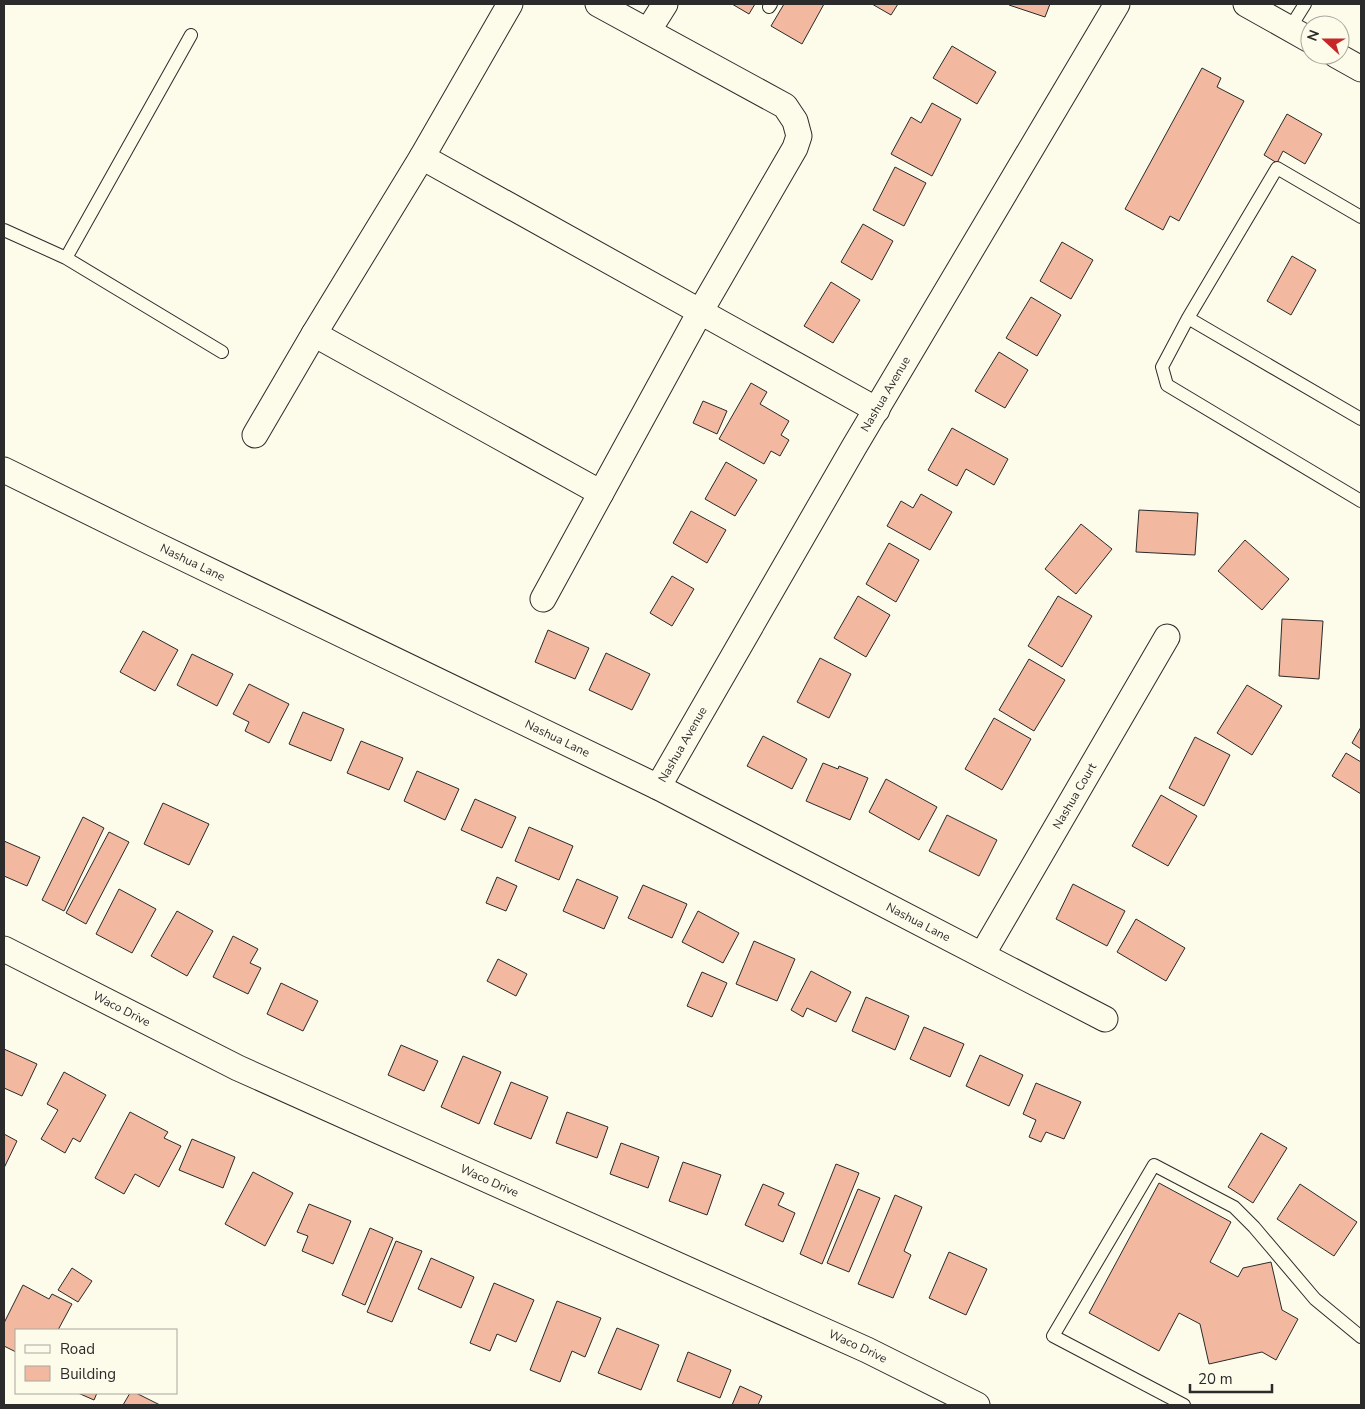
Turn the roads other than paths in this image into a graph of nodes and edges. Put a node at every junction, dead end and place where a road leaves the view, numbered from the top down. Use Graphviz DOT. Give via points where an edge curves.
graph roads {
  1 [pos="510,4"];
  2 [pos="598,4"];
  3 [pos="665,4"];
  4 [pos="1117,4"];
  5 [pos="1246,4"];
  6 [pos="648,31"];
  7 [pos="1300,34"];
  8 [pos="191,35"];
  9 [pos="1350,63"];
  10 [pos="1361,69"];
  11 [pos="422,157"];
  12 [pos="1361,217"];
  13 [pos="4,230"];
  14 [pos="66,258"];
  15 [pos="700,312"];
  16 [pos="1188,318"];
  17 [pos="314,334"];
  18 [pos="222,352"];
  19 [pos="876,410"];
  20 [pos="1361,419"];
  21 [pos="255,435"];
  22 [pos="4,470"];
  23 [pos="601,494"];
  24 [pos="1361,501"];
  25 [pos="543,599"];
  26 [pos="1167,637"];
  27 [pos="658,787"];
  28 [pos="4,949"];
  29 [pos="982,955"];
  30 [pos="1105,1019"];
  31 [pos="1361,1337"];
  32 [pos="976,1405"];
  33 [pos="1184,1405"];
  1 -- 11 [label="street"];
  2 -- 6 [label="street"];
  3 -- 6 [label="street"];
  4 -- 19 [label="street, Nashua Avenue"];
  5 -- 7 [label="street"];
  6 -- 15 [label="street" via="785,106 795,120 799,136"];
  8 -- 14 [label="lane"];
  9 -- 10 [label="street"];
  11 -- 15 [label="street"];
  11 -- 17 [label="street"];
  12 -- 16 [label="lane" via="1278,168"];
  13 -- 14 [label="lane"];
  14 -- 18 [label="lane"];
  15 -- 19 [label="street"];
  15 -- 23 [label="street"];
  16 -- 20 [label="lane"];
  16 -- 24 [label="lane" via="1162,367 1167,385"];
  17 -- 21 [label="street"];
  17 -- 23 [label="street"];
  19 -- 27 [label="street, Nashua Avenue"];
  22 -- 27 [label="street, Nashua Lane"];
  23 -- 25 [label="street"];
  26 -- 29 [label="street, Nashua Court"];
  27 -- 29 [label="street, Nashua Lane"];
  28 -- 32 [label="street, Waco Drive" via="238,1068 866,1350"];
  29 -- 30 [label="street, Nashua Lane"];
  31 -- 33 [label="lane" via="1315,1300 1234,1207 1154,1165 1053,1336"];
}
